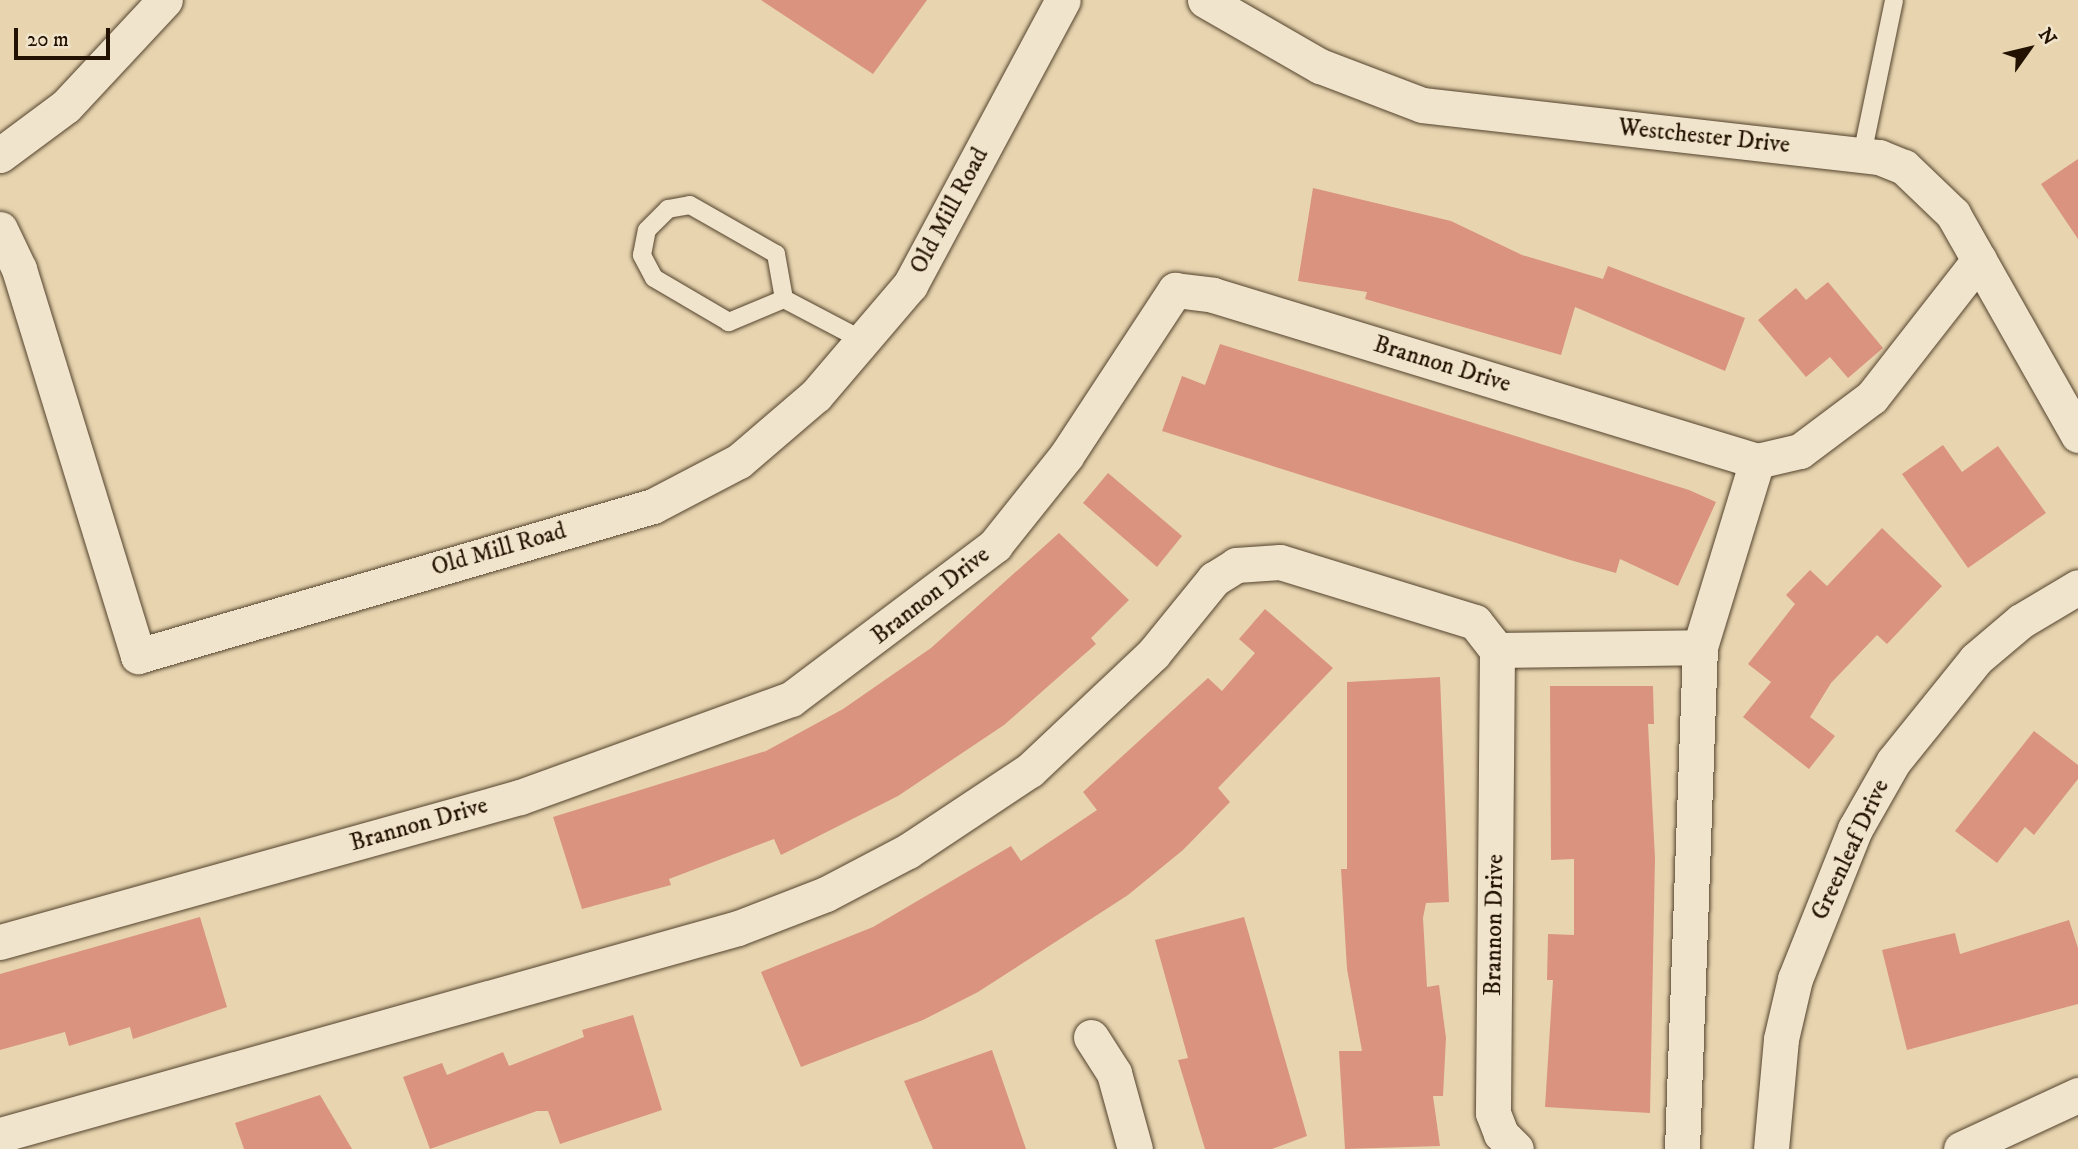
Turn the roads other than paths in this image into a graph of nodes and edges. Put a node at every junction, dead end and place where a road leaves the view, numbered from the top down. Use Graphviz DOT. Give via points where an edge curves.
graph roads {
  1 [pos="165,0"];
  2 [pos="1063,0"];
  3 [pos="1205,0"];
  4 [pos="1894,0"];
  5 [pos="0,155"];
  6 [pos="1862,155"];
  7 [pos="0,229"];
  8 [pos="1979,260"];
  9 [pos="783,299"];
  10 [pos="866,342"];
  11 [pos="2078,435"];
  12 [pos="1757,461"];
  13 [pos="2078,587"];
  14 [pos="1700,647"];
  15 [pos="1497,650"];
  16 [pos="0,942"];
  17 [pos="1091,1037"];
  18 [pos="2078,1095"];
  19 [pos="0,1135"];
  20 [pos="1135,1149"];
  21 [pos="1516,1149"];
  22 [pos="1682,1149"];
  23 [pos="1771,1149"];
  24 [pos="1961,1149"];
  1 -- 5 [label="street" via="66,106"];
  2 -- 10 [label="street, Old Mill Road" via="910,285"];
  3 -- 6 [label="street, Westchester Drive" via="1320,65 1422,105"];
  4 -- 6 [label="lane"];
  6 -- 8 [label="street, Westchester Drive" via="1904,167 1925,180"];
  7 -- 10 [label="street, Old Mill Road" via="19,269 138,656 653,506 739,461"];
  8 -- 11 [label="street, Westchester Drive"];
  8 -- 12 [label="street, Brannon Drive" via="1862,406 1800,452"];
  9 -- 9 [label="lane" via="776,254 690,205 668,209 647,230 642,255 654,278 729,322"];
  9 -- 10 [label="lane"];
  12 -- 14 [label="street"];
  12 -- 16 [label="street, Brannon Drive" via="1213,295 1175,290 1066,456 995,545 791,699 520,797"];
  13 -- 23 [label="street, Greenleaf Drive" via="2021,621 1976,659 1893,762 1855,829 1795,979 1781,1040"];
  14 -- 15 [label="street"];
  14 -- 22 [label="street"];
  15 -- 19 [label="street" via="1475,622 1280,562 1236,565 1214,579 1153,654 1030,770 940,832 826,894 738,928"];
  15 -- 21 [label="street, Brannon Drive" via="1493,1113 1501,1134"];
  17 -- 20 [label="street" via="1114,1073"];
  18 -- 24 [label="street"];
}
